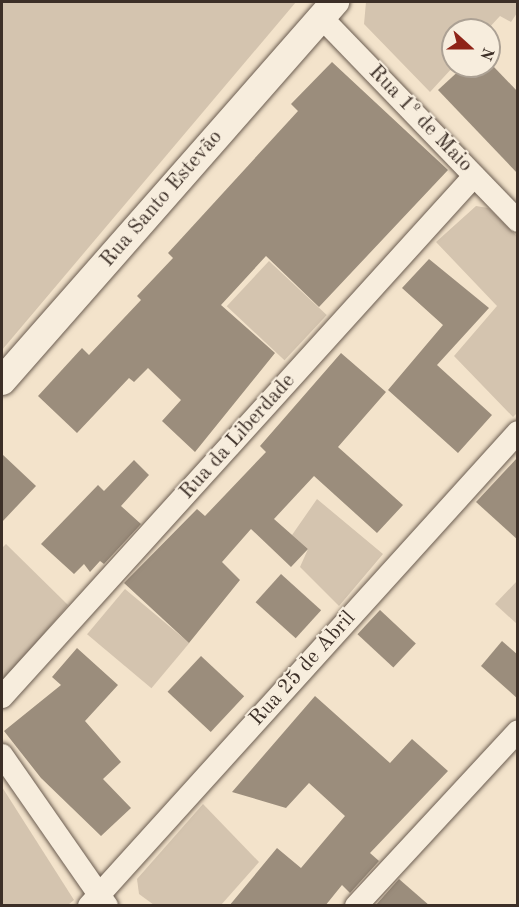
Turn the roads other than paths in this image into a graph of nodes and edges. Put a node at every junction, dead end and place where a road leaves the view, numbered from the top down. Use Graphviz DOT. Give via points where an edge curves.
graph roads {
  1 [pos="328,10"];
  2 [pos="474,176"];
  3 [pos="518,221"];
  4 [pos="2,381"];
  5 [pos="518,432"];
  6 [pos="2,697"];
  7 [pos="518,732"];
  8 [pos="2,755"];
  9 [pos="98,902"];
  10 [pos="356,906"];
  1 -- 2 [label="street, Rua 1º de Maio"];
  1 -- 4 [label="street, Rua Santo Estevão"];
  2 -- 3 [label="street, Rua 1º de Maio"];
  2 -- 6 [label="street, Rua da Liberdade"];
  5 -- 9 [label="street, Rua 25 de Abril"];
  7 -- 10 [label="street"];
  8 -- 9 [label="street"];
}
